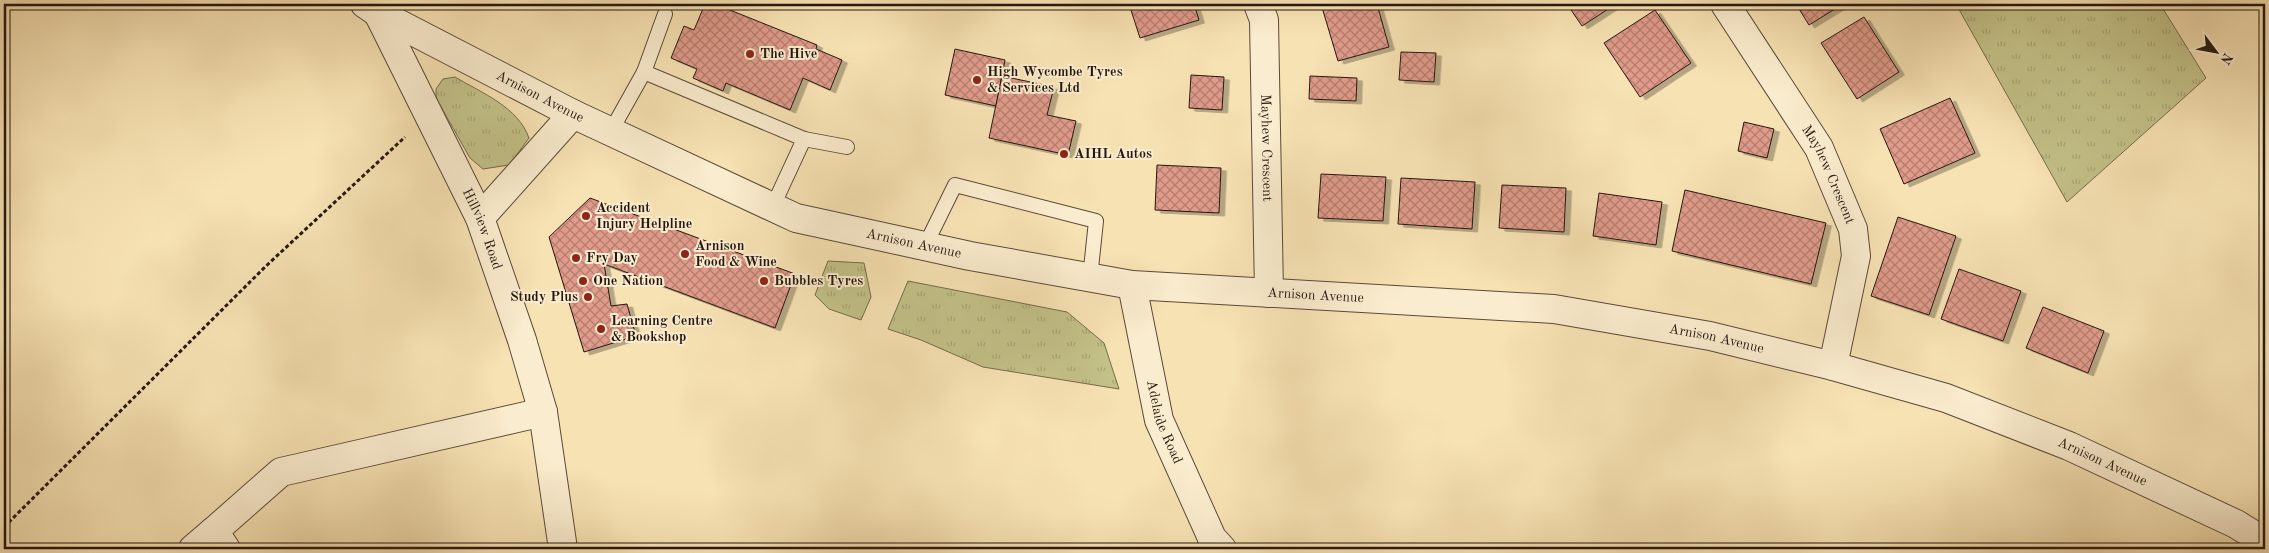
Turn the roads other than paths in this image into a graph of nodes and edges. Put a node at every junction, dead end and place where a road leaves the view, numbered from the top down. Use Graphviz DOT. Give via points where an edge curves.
graph roads {
  1 [pos="1258,4"];
  2 [pos="1725,4"];
  3 [pos="371,8"];
  4 [pos="664,14"];
  5 [pos="644,72"];
  6 [pos="573,114"];
  7 [pos="611,131"];
  8 [pos="804,139"];
  9 [pos="847,147"];
  10 [pos="773,206"];
  11 [pos="480,218"];
  12 [pos="925,246"];
  13 [pos="1090,278"];
  14 [pos="1132,285"];
  15 [pos="1269,293"];
  16 [pos="1833,366"];
  17 [pos="542,412"];
  18 [pos="220,540"];
  19 [pos="2265,542"];
  20 [pos="194,549"];
  21 [pos="563,549"];
  22 [pos="1222,549"];
  1 -- 15 [label="street, Mayhew Crescent" via="1264,20"];
  2 -- 16 [label="street, Mayhew Crescent" via="1819,148 1853,229 1856,256"];
  3 -- 6 [label="street, Arnison Avenue"];
  3 -- 11 [label="street, Hillview Road"];
  4 -- 5 [label="lane"];
  5 -- 7 [label="lane"];
  5 -- 8 [label="lane"];
  6 -- 7 [label="street, Arnison Avenue"];
  6 -- 11 [label="street"];
  7 -- 10 [label="street, Arnison Avenue"];
  8 -- 9 [label="lane"];
  8 -- 10 [label="lane"];
  10 -- 12 [label="street, Arnison Avenue" via="796,218"];
  11 -- 17 [label="street, Hillview Road" via="522,340"];
  12 -- 13 [label="street, Arnison Avenue"];
  12 -- 13 [label="lane" via="954,186 1096,222"];
  13 -- 14 [label="street, Arnison Avenue"];
  14 -- 15 [label="street, Arnison Avenue"];
  14 -- 22 [label="street, Adelaide Road" via="1159,420 1212,538"];
  15 -- 16 [label="street, Arnison Avenue" via="1554,309 1710,336"];
  16 -- 19 [label="street, Arnison Avenue" via="1946,398 2069,446 2236,524"];
  17 -- 18 [label="street" via="281,472"];
  17 -- 21 [label="street, Hillview Road"];
  18 -- 20 [label="street"];
}
